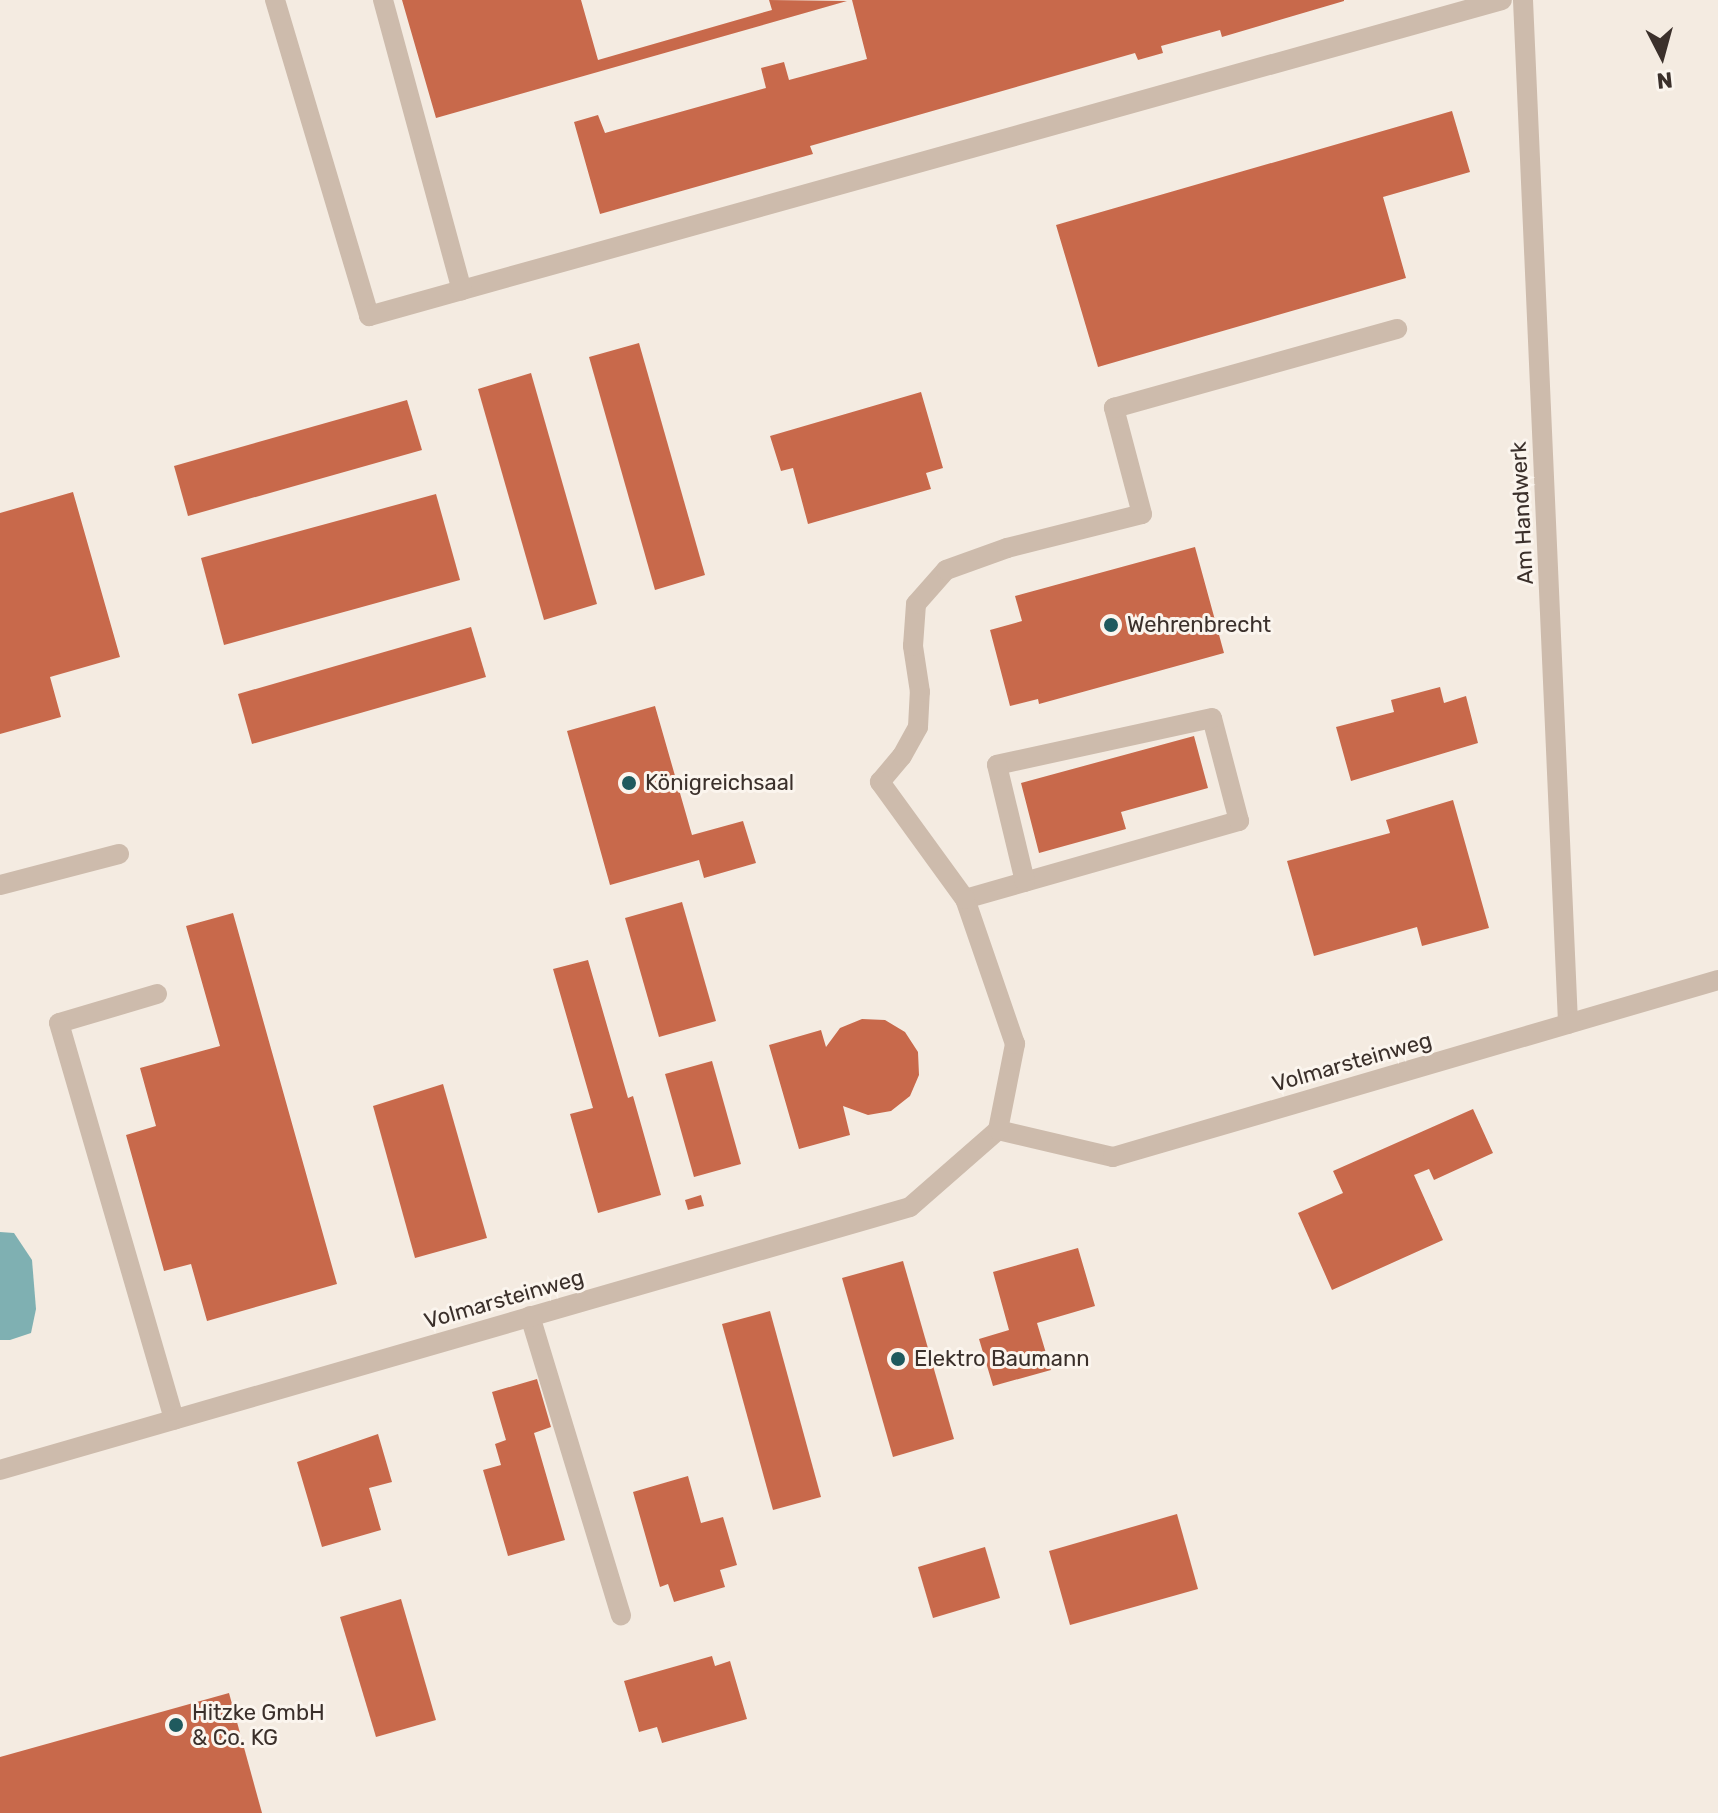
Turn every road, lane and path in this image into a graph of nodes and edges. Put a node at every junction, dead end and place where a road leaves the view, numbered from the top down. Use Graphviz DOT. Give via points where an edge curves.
graph roads {
  1 [pos="275,0"];
  2 [pos="383,0"];
  3 [pos="1502,0"];
  4 [pos="1523,0"];
  5 [pos="462,290"];
  6 [pos="1397,329"];
  7 [pos="119,854"];
  8 [pos="1025,882"];
  9 [pos="0,885"];
  10 [pos="965,899"];
  11 [pos="1718,980"];
  12 [pos="157,994"];
  13 [pos="1568,1024"];
  14 [pos="998,1130"];
  15 [pos="530,1316"];
  16 [pos="174,1420"];
  17 [pos="0,1470"];
  18 [pos="621,1615"];
  1 -- 5 [label="street" via="369,316"];
  2 -- 5 [label="street"];
  3 -- 5 [label="street"];
  4 -- 13 [label="street, Am Handwerk"];
  6 -- 10 [label="street" via="1114,408 1142,514 1007,548 946,570 916,604 918,727 880,782"];
  7 -- 9 [label="street"];
  8 -- 8 [label="street" via="1239,821 1212,718 997,765"];
  8 -- 10 [label="street"];
  10 -- 14 [label="street" via="1015,1044"];
  11 -- 13 [label="street, Volmarsteinweg"];
  12 -- 16 [label="street" via="59,1023"];
  13 -- 14 [label="street, Volmarsteinweg" via="1113,1157"];
  14 -- 15 [label="street, Volmarsteinweg" via="910,1207"];
  15 -- 16 [label="street, Volmarsteinweg"];
  15 -- 18 [label="street"];
  16 -- 17 [label="street, Volmarsteinweg"];
}
